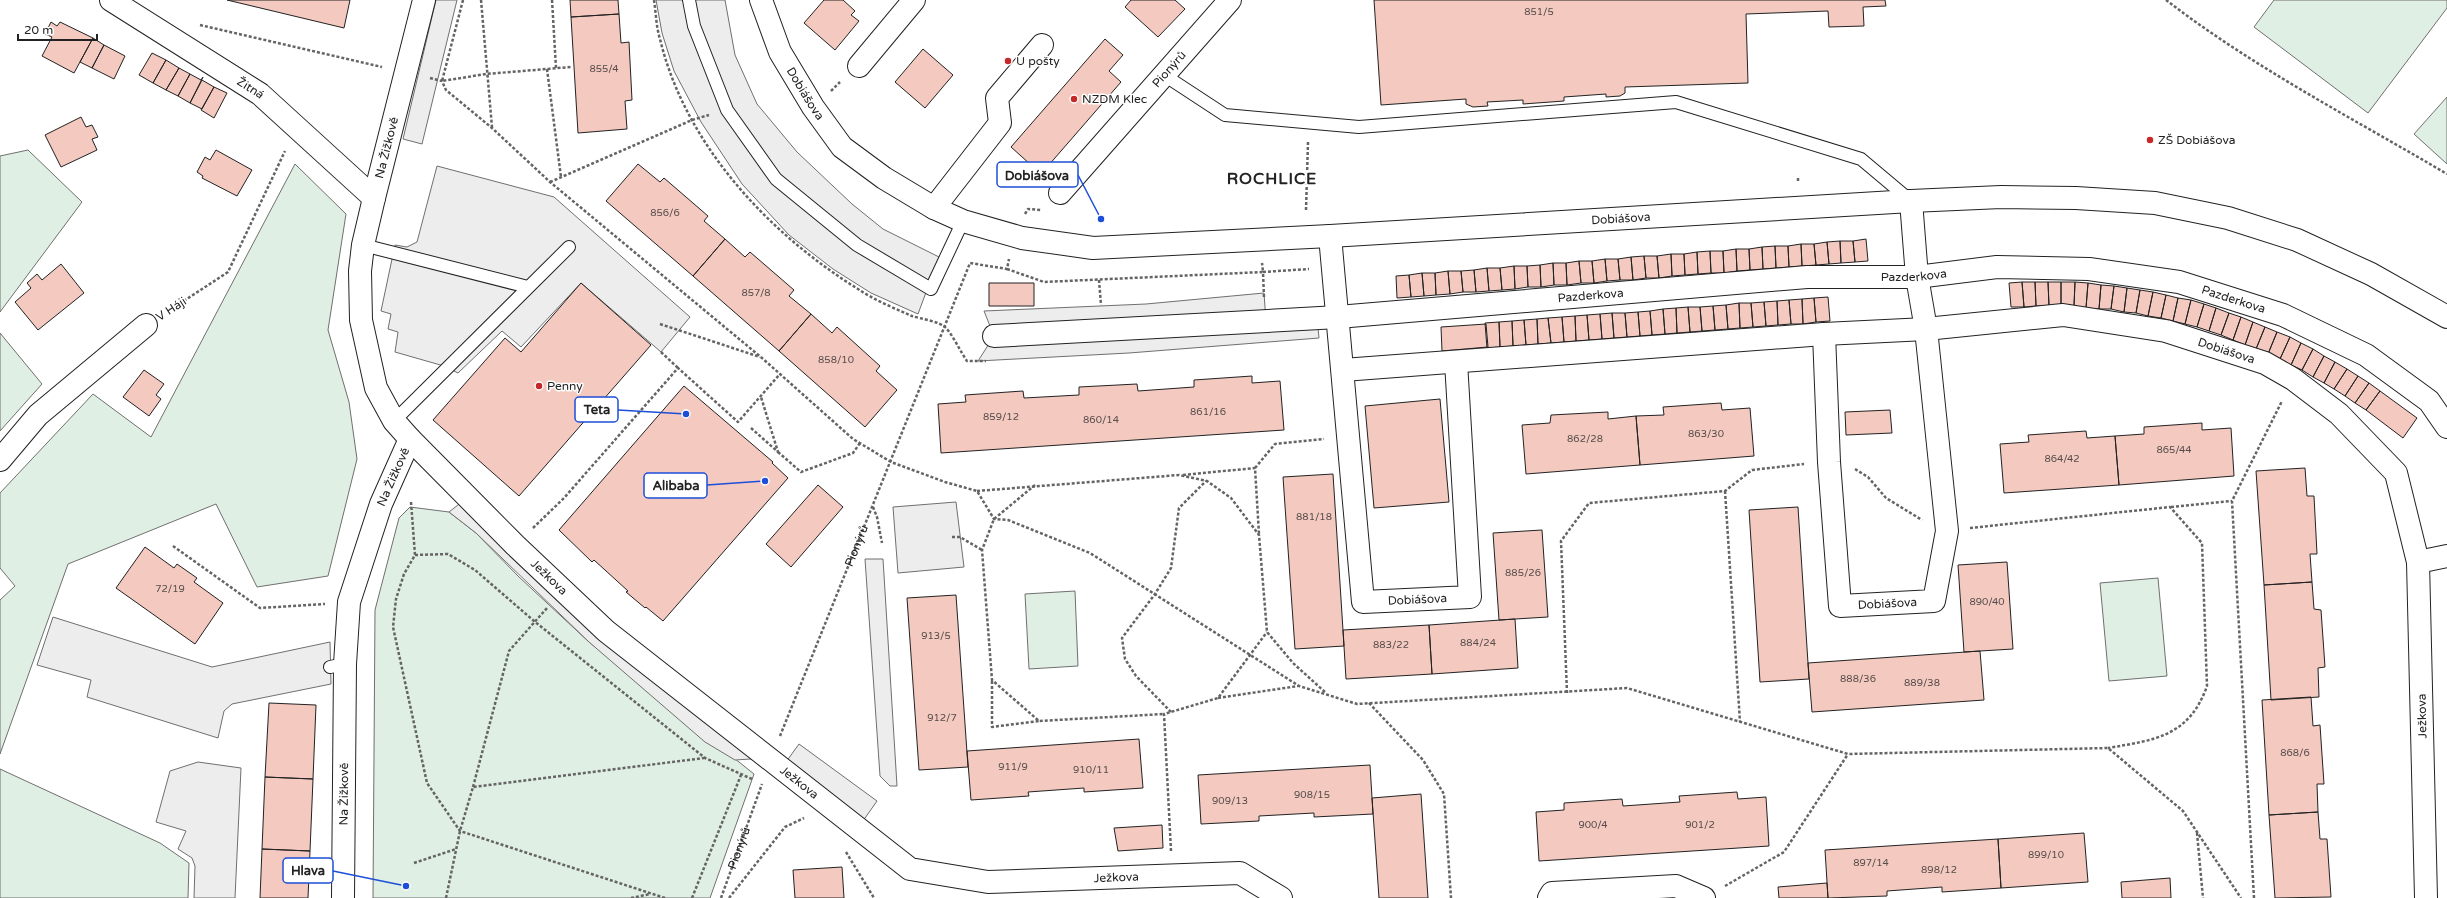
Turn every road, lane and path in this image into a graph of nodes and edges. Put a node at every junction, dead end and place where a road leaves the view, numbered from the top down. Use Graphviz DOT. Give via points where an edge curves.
graph roads {
  1 [pos="111,0"];
  2 [pos="424,0"];
  3 [pos="463,0"];
  4 [pos="480,0"];
  5 [pos="552,0"];
  6 [pos="689,0"];
  7 [pos="761,0"];
  8 [pos="914,0"];
  9 [pos="1230,0"];
  10 [pos="2166,0"];
  11 [pos="198,25"];
  12 [pos="1042,45"];
  13 [pos="858,66"];
  14 [pos="570,67"];
  15 [pos="556,68"];
  16 [pos="547,69"];
  17 [pos="405,72"];
  18 [pos="486,74"];
  19 [pos="1164,75"];
  20 [pos="442,81"];
  21 [pos="813,107"];
  22 [pos="727,110"];
  23 [pos="1308,123"];
  24 [pos="296,127"];
  25 [pos="492,128"];
  26 [pos="2447,174"];
  27 [pos="561,177"];
  28 [pos="550,182"];
  29 [pos="1060,193"];
  30 [pos="374,198"];
  31 [pos="1911,201"];
  32 [pos="934,208"];
  33 [pos="1306,210"];
  34 [pos="963,221"];
  35 [pos="1015,236"];
  36 [pos="1330,236"];
  37 [pos="363,245"];
  38 [pos="569,247"];
  39 [pos="1333,268"];
  40 [pos="1263,272"];
  41 [pos="1917,277"];
  42 [pos="528,287"];
  43 [pos="1338,317"];
  44 [pos="2447,317"];
  45 [pos="660,324"];
  46 [pos="146,325"];
  47 [pos="1926,329"];
  48 [pos="1824,334"];
  49 [pos="994,336"];
  50 [pos="661,352"];
  51 [pos="762,358"];
  52 [pos="1456,362"];
  53 [pos="678,368"];
  54 [pos="1342,370"];
  55 [pos="780,374"];
  56 [pos="2293,379"];
  57 [pos="761,396"];
  58 [pos="394,420"];
  59 [pos="2447,427"];
  60 [pos="751,428"];
  61 [pos="1348,436"];
  62 [pos="410,439"];
  63 [pos="860,443"];
  64 [pos="778,452"];
  65 [pos="0,460"];
  66 [pos="891,462"];
  67 [pos="1829,462"];
  68 [pos="1255,468"];
  69 [pos="1179,476"];
  70 [pos="1207,480"];
  71 [pos="1036,485"];
  72 [pos="977,491"];
  73 [pos="1725,491"];
  74 [pos="2232,501"];
  75 [pos="873,507"];
  76 [pos="2170,508"];
  77 [pos="994,519"];
  78 [pos="1947,531"];
  79 [pos="1259,535"];
  80 [pos="952,537"];
  81 [pos="882,543"];
  82 [pos="173,546"];
  83 [pos="515,546"];
  84 [pos="982,550"];
  85 [pos="2447,556"];
  86 [pos="2418,562"];
  87 [pos="564,591"];
  88 [pos="1155,594"];
  89 [pos="349,602"];
  90 [pos="534,621"];
  91 [pos="1267,632"];
  92 [pos="1251,655"];
  93 [pos="992,680"];
  94 [pos="1299,686"];
  95 [pos="1567,693"];
  96 [pos="1328,695"];
  97 [pos="1218,698"];
  98 [pos="1369,703"];
  99 [pos="1172,712"];
  100 [pos="1164,714"];
  101 [pos="1039,721"];
  102 [pos="1740,722"];
  103 [pos="2108,748"];
  104 [pos="1848,754"];
  105 [pos="705,758"];
  106 [pos="770,761"];
  107 [pos="472,787"];
  108 [pos="811,814"];
  109 [pos="460,831"];
  110 [pos="2197,832"];
  111 [pos="456,849"];
  112 [pos="414,864"];
  113 [pos="1172,876"];
  114 [pos="650,894"];
  115 [pos="1711,894"];
  116 [pos="343,898"];
  117 [pos="446,898"];
  118 [pos="631,898"];
  119 [pos="665,898"];
  120 [pos="692,898"];
  121 [pos="721,898"];
  122 [pos="729,898"];
  123 [pos="1281,898"];
  124 [pos="1451,898"];
  125 [pos="1549,898"];
  126 [pos="2203,898"];
  127 [pos="2241,898"];
  128 [pos="2254,898"];
  129 [pos="2426,898"];
  1 -- 24 [label="street, Žitná" via="260,94"];
  2 -- 17 [label="street, Na Žižkově"];
  3 -- 20 [label="path"];
  4 -- 18 [label="path"];
  5 -- 15 [label="path"];
  6 -- 22 [label="lane" via="694,26"];
  7 -- 21 [label="street, Dobiášova" via="780,52"];
  8 -- 13 [label="street"];
  9 -- 19 [label="street, Pionýrů"];
  10 -- 26 [label="path" via="2193,21 2301,90"];
  11 -- 17 [label="path"];
  12 -- 32 [label="street" via="997,98 1000,123"];
  13 -- 21 [label="path"];
  14 -- 15 [label="path"];
  15 -- 16 [label="path"];
  16 -- 18 [label="path"];
  16 -- 27 [label="path"];
  17 -- 20 [label="path"];
  17 -- 30 [label="street, Na Žižkově"];
  18 -- 20 [label="path"];
  18 -- 25 [label="path"];
  19 -- 23 [label="lane" via="1225,115"];
  19 -- 29 [label="street, Pionýrů"];
  20 -- 25 [label="path" via="446,90"];
  21 -- 32 [label="street, Dobiášova" via="842,146 884,178"];
  22 -- 27 [label="path" via="692,120"];
  22 -- 34 [label="lane" via="776,179 857,245 931,288"];
  23 -- 31 [label="lane" via="1359,127 1676,102 1861,159"];
  23 -- 33 [label="path"];
  24 -- 30 [label="street, Žitná"];
  24 -- 46 [label="path, V Háji" via="228,272"];
  25 -- 28 [label="path"];
  27 -- 28 [label="path"];
  28 -- 51 [label="path"];
  30 -- 37 [label="street, Na Žižkově"];
  31 -- 36 [label="street, Dobiášova"];
  31 -- 41 [label="street, Dobiášova"];
  31 -- 44 [label="street, Dobiášova" via="1996,197 2076,198 2155,203 2228,218 2297,240 2371,274"];
  32 -- 34 [label="street, Dobiášova"];
  34 -- 35 [label="street, Dobiášova"];
  35 -- 36 [label="street, Dobiášova" via="1093,248"];
  35 -- 66 [label="path, Pionýrů" via="1007,269 970,263"];
  36 -- 39 [label="street, Dobiášova"];
  37 -- 42 [label="lane"];
  37 -- 58 [label="street, Na Žižkově" via="360,271 361,320 376,388"];
  38 -- 42 [label="lane"];
  39 -- 40 [label="path"];
  39 -- 43 [label="street, Dobiášova"];
  41 -- 43 [label="street, Pazderkova" via="1807,277"];
  41 -- 47 [label="street, Dobiášova"];
  41 -- 59 [label="street, Pazderkova" via="1997,267 2089,269 2179,282 2283,315 2366,356 2429,401"];
  42 -- 58 [label="lane"];
  43 -- 49 [label="street, Pazderkova"];
  43 -- 54 [label="street, Dobiášova"];
  45 -- 51 [label="path"];
  46 -- 65 [label="street, V Háji" via="38,415"];
  47 -- 48 [label="street, Dobiášova"];
  47 -- 56 [label="street, Dobiášova" via="2063,314 2166,330 2265,363"];
  47 -- 78 [label="street, Dobiášova"];
  48 -- 52 [label="street, Dobiášova"];
  48 -- 67 [label="street, Dobiášova"];
  50 -- 53 [label="path"];
  51 -- 55 [label="path"];
  52 -- 54 [label="street, Dobiášova"];
  52 -- 61 [label="street, Dobiášova" via="1470,597 1363,602"];
  53 -- 57 [label="path" via="738,422"];
  53 -- 83 [label="path" via="564,498"];
  54 -- 61 [label="street, Dobiášova"];
  55 -- 57 [label="path"];
  55 -- 63 [label="path"];
  56 -- 74 [label="path"];
  56 -- 86 [label="street, Dobiášova" via="2339,414 2396,473"];
  57 -- 64 [label="path"];
  58 -- 62 [label="street, Na Žižkově"];
  60 -- 64 [label="path"];
  61 -- 68 [label="path" via="1275,444"];
  62 -- 83 [label="street, Ježkova"];
  62 -- 89 [label="street, Na Žižkově" via="381,504"];
  63 -- 64 [label="path" via="853,453 801,472"];
  63 -- 66 [label="path"];
  66 -- 72 [label="path"];
  66 -- 75 [label="path, Pionýrů"];
  67 -- 73 [label="path" via="1752,470"];
  67 -- 78 [label="path" via="1844,462 1868,477 1886,498 1912,516"];
  67 -- 78 [label="street, Dobiášova" via="1840,606 1934,601"];
  68 -- 69 [label="path"];
  68 -- 79 [label="path"];
  69 -- 70 [label="path"];
  69 -- 71 [label="path"];
  70 -- 79 [label="path" via="1231,498"];
  70 -- 88 [label="path" via="1178,508 1171,568"];
  71 -- 72 [label="path"];
  71 -- 77 [label="path"];
  72 -- 77 [label="path"];
  73 -- 95 [label="path" via="1589,503 1562,541"];
  73 -- 102 [label="path"];
  74 -- 76 [label="path"];
  74 -- 128 [label="path"];
  75 -- 81 [label="path"];
  75 -- 106 [label="path, Pionýrů"];
  76 -- 78 [label="path"];
  76 -- 103 [label="path" via="2202,543 2207,686 2201,703 2186,722 2157,739"];
  77 -- 84 [label="path"];
  77 -- 88 [label="path" via="1008,520 1090,553"];
  79 -- 91 [label="path"];
  80 -- 84 [label="path" via="960,537"];
  82 -- 89 [label="path" via="260,608"];
  83 -- 87 [label="street, Ježkova"];
  84 -- 93 [label="path"];
  85 -- 86 [label="street"];
  86 -- 129 [label="street, Ježkova"];
  87 -- 90 [label="path"];
  87 -- 106 [label="street, Ježkova" via="606,631"];
  88 -- 92 [label="path"];
  88 -- 99 [label="path" via="1122,638 1125,659 1136,676"];
  89 -- 116 [label="street, Na Žižkově" via="338,666"];
  90 -- 105 [label="path"];
  90 -- 107 [label="path" via="509,650"];
  90 -- 109 [label="path" via="475,570 448,554 415,555 404,574 396,599 393,627 427,783"];
  91 -- 92 [label="path"];
  91 -- 96 [label="path" via="1293,663"];
  92 -- 94 [label="path"];
  92 -- 97 [label="path"];
  93 -- 101 [label="path"];
  93 -- 101 [label="path" via="992,727"];
  94 -- 96 [label="path"];
  94 -- 97 [label="path"];
  95 -- 98 [label="path"];
  95 -- 102 [label="path" via="1627,688"];
  96 -- 98 [label="path" via="1356,704"];
  97 -- 99 [label="path"];
  98 -- 124 [label="path" via="1423,760 1444,794"];
  99 -- 100 [label="path"];
  100 -- 101 [label="path"];
  100 -- 113 [label="path"];
  102 -- 104 [label="path"];
  103 -- 104 [label="path"];
  103 -- 110 [label="path" via="2183,811"];
  104 -- 115 [label="path" via="1784,852"];
  105 -- 107 [label="path"];
  105 -- 120 [label="path" via="741,775"];
  106 -- 113 [label="street, Ježkova" via="910,869 988,882"];
  106 -- 121 [label="path, Pionýrů"];
  107 -- 109 [label="path"];
  108 -- 122 [label="path" via="785,826"];
  109 -- 111 [label="path"];
  109 -- 114 [label="path"];
  110 -- 126 [label="path"];
  110 -- 127 [label="path"];
  111 -- 112 [label="path"];
  111 -- 117 [label="path"];
  113 -- 123 [label="street, Ježkova" via="1240,873"];
  114 -- 118 [label="path"];
  114 -- 119 [label="path"];
  115 -- 125 [label="street" via="1676,886 1552,894"];
}
